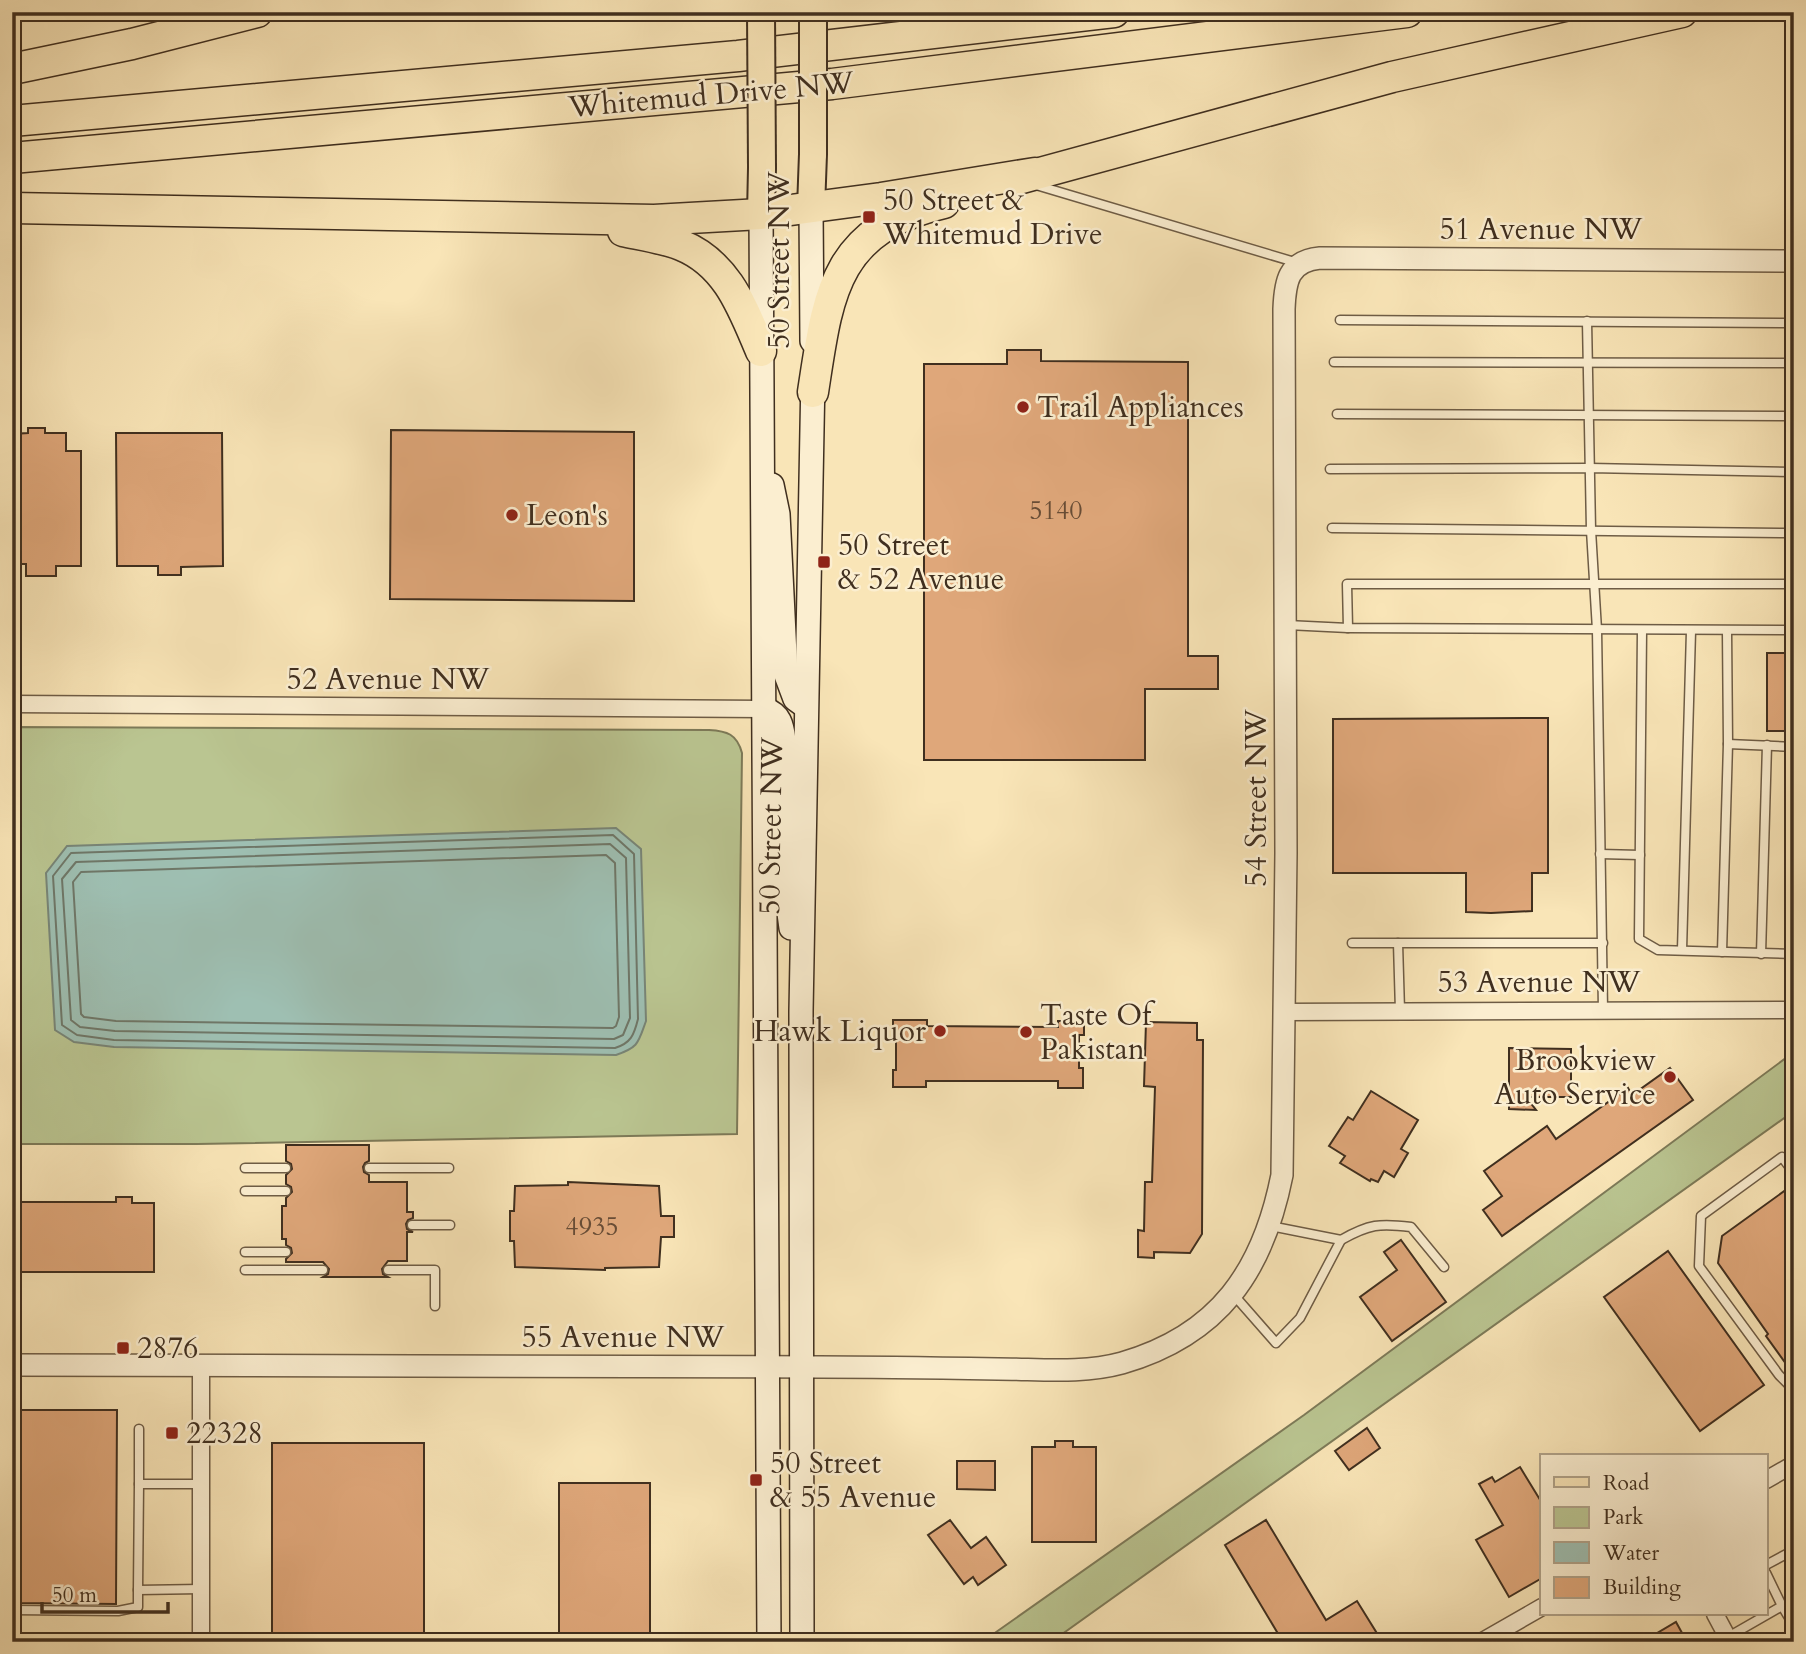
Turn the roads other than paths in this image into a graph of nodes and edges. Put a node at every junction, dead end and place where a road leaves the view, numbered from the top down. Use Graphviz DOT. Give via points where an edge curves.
graph roads {
  1 [pos="257,12"];
  2 [pos="761,12"];
  3 [pos="813,12"];
  4 [pos="1114,12"];
  5 [pos="1407,12"];
  6 [pos="1682,12"];
  7 [pos="12,69"];
  8 [pos="12,121"];
  9 [pos="12,158"];
  10 [pos="1025,176"];
  11 [pos="12,208"];
  12 [pos="811,208"];
  13 [pos="761,214"];
  14 [pos="575,220"];
  15 [pos="1794,261"];
  16 [pos="1296,267"];
  17 [pos="1340,320"];
  18 [pos="1587,321"];
  19 [pos="1794,323"];
  20 [pos="761,351"];
  21 [pos="1334,362"];
  22 [pos="1588,363"];
  23 [pos="1794,363"];
  24 [pos="813,392"];
  25 [pos="1337,414"];
  26 [pos="1589,414"];
  27 [pos="1794,416"];
  28 [pos="762,444"];
  29 [pos="1590,468"];
  30 [pos="1330,470"];
  31 [pos="1794,472"];
  32 [pos="1332,528"];
  33 [pos="1591,530"];
  34 [pos="1789,533"];
  35 [pos="1595,583"];
  36 [pos="1794,584"];
  37 [pos="1287,625"];
  38 [pos="1348,628"];
  39 [pos="1597,630"];
  40 [pos="1787,630"];
  41 [pos="1642,631"];
  42 [pos="1691,631"];
  43 [pos="1727,631"];
  44 [pos="12,704"];
  45 [pos="806,707"];
  46 [pos="764,709"];
  47 [pos="1728,744"];
  48 [pos="1767,745"];
  49 [pos="1794,747"];
  50 [pos="1600,854"];
  51 [pos="1640,855"];
  52 [pos="1352,943"];
  53 [pos="1398,943"];
  54 [pos="1603,943"];
  55 [pos="1682,950"];
  56 [pos="1722,952"];
  57 [pos="1761,954"];
  58 [pos="1794,954"];
  59 [pos="1604,1010"];
  60 [pos="1794,1010"];
  61 [pos="801,1011"];
  62 [pos="1399,1011"];
  63 [pos="1285,1012"];
  64 [pos="245,1168"];
  65 [pos="286,1168"];
  66 [pos="369,1168"];
  67 [pos="449,1168"];
  68 [pos="1794,1173"];
  69 [pos="245,1191"];
  70 [pos="286,1191"];
  71 [pos="412,1225"];
  72 [pos="450,1226"];
  73 [pos="1270,1226"];
  74 [pos="1341,1240"];
  75 [pos="245,1252"];
  76 [pos="286,1252"];
  77 [pos="1444,1267"];
  78 [pos="245,1270"];
  79 [pos="323,1270"];
  80 [pos="388,1270"];
  81 [pos="1233,1294"];
  82 [pos="435,1306"];
  83 [pos="1219,1311"];
  84 [pos="12,1365"];
  85 [pos="201,1366"];
  86 [pos="768,1367"];
  87 [pos="801,1367"];
  88 [pos="1794,1390"];
  89 [pos="139,1429"];
  90 [pos="1794,1464"];
  91 [pos="1768,1479"];
  92 [pos="139,1484"];
  93 [pos="201,1484"];
  94 [pos="1794,1550"];
  95 [pos="1768,1564"];
  96 [pos="1768,1577"];
  97 [pos="201,1589"];
  98 [pos="138,1590"];
  99 [pos="1782,1606"];
  100 [pos="1540,1608"];
  101 [pos="12,1610"];
  102 [pos="1768,1615"];
  103 [pos="1716,1616"];
  104 [pos="1766,1616"];
  105 [pos="1794,1626"];
  106 [pos="1729,1639"];
  107 [pos="201,1642"];
  108 [pos="769,1642"];
  109 [pos="802,1642"];
  110 [pos="1481,1642"];
  1 -- 7 [label="highway"];
  2 -- 13 [label="main road, 50 Street NW, bridge"];
  3 -- 12 [label="main road, 50 Street NW, bridge"];
  4 -- 8 [label="highway, Whitemud Drive NW" via="738,56"];
  5 -- 9 [label="highway, Whitemud Drive NW" via="832,84"];
  6 -- 10 [label="highway" via="1392,77"];
  10 -- 12 [label="highway"];
  10 -- 16 [label="lane"];
  10 -- 24 [label="highway" via="908,214 880,229 857,250 843,267 824,315"];
  11 -- 14 [label="highway"];
  12 -- 13 [label="highway"];
  12 -- 24 [label="main road, 50 Street NW"];
  13 -- 14 [label="highway"];
  13 -- 20 [label="main road, 50 Street NW"];
  14 -- 20 [label="highway" via="681,245 705,258 727,278"];
  15 -- 16 [label="street, 51 Avenue NW" via="1320,258"];
  16 -- 37 [label="street, 54 Street NW" via="1286,283 1284,309"];
  17 -- 18 [label="lane"];
  18 -- 19 [label="lane"];
  18 -- 22 [label="lane"];
  20 -- 28 [label="main road, 50 Street NW"];
  21 -- 22 [label="lane"];
  22 -- 23 [label="lane"];
  22 -- 26 [label="lane"];
  24 -- 45 [label="main road, 50 Street NW"];
  25 -- 26 [label="lane"];
  26 -- 27 [label="lane"];
  26 -- 29 [label="lane"];
  28 -- 45 [label="main road" via="778,514 786,675 795,699"];
  28 -- 46 [label="main road, 50 Street NW"];
  29 -- 30 [label="lane"];
  29 -- 31 [label="lane"];
  29 -- 33 [label="lane"];
  32 -- 33 [label="lane"];
  33 -- 34 [label="lane"];
  33 -- 35 [label="lane"];
  35 -- 36 [label="lane"];
  35 -- 38 [label="lane" via="1347,583"];
  35 -- 39 [label="lane"];
  37 -- 38 [label="lane"];
  37 -- 63 [label="street, 54 Street NW"];
  38 -- 39 [label="lane"];
  39 -- 41 [label="lane"];
  39 -- 50 [label="lane"];
  40 -- 43 [label="lane"];
  41 -- 42 [label="lane"];
  41 -- 51 [label="lane"];
  42 -- 43 [label="lane"];
  42 -- 55 [label="lane"];
  43 -- 47 [label="lane"];
  44 -- 46 [label="street, 52 Avenue NW"];
  45 -- 61 [label="main road, 50 Street NW"];
  46 -- 61 [label="main road" via="774,712 781,722 784,740 787,899"];
  46 -- 86 [label="main road, 50 Street NW"];
  47 -- 48 [label="lane"];
  47 -- 56 [label="lane"];
  48 -- 49 [label="lane"];
  48 -- 57 [label="lane"];
  50 -- 51 [label="lane"];
  50 -- 54 [label="lane"];
  51 -- 55 [label="lane" via="1639,939 1658,950"];
  52 -- 53 [label="lane"];
  53 -- 54 [label="lane"];
  53 -- 62 [label="lane"];
  54 -- 59 [label="lane"];
  55 -- 56 [label="lane"];
  56 -- 57 [label="lane"];
  57 -- 58 [label="lane"];
  59 -- 60 [label="street, 53 Avenue NW"];
  59 -- 62 [label="street, 53 Avenue NW"];
  61 -- 87 [label="main road, 50 Street NW"];
  62 -- 63 [label="street, 53 Avenue NW"];
  63 -- 73 [label="street, 54 Street NW" via="1282,1175"];
  64 -- 65 [label="lane"];
  66 -- 67 [label="lane"];
  68 -- 88 [label="lane" via="1782,1157 1701,1216 1699,1266"];
  69 -- 70 [label="lane"];
  71 -- 72 [label="lane"];
  73 -- 74 [label="lane"];
  73 -- 81 [label="street, 54 Street NW"];
  74 -- 77 [label="lane" via="1381,1223 1411,1227"];
  74 -- 81 [label="lane" via="1300,1318 1276,1343"];
  75 -- 76 [label="lane"];
  78 -- 79 [label="lane"];
  80 -- 82 [label="lane" via="435,1270"];
  81 -- 83 [label="street, 54 Street NW"];
  83 -- 87 [label="street, 55 Avenue NW" via="1192,1332 1122,1363 1078,1370"];
  84 -- 85 [label="street, 55 Avenue NW"];
  85 -- 86 [label="street, 55 Avenue NW"];
  85 -- 93 [label="street"];
  86 -- 87 [label="street, 55 Avenue NW"];
  86 -- 108 [label="main road, 50 Street NW"];
  87 -- 109 [label="main road, 50 Street NW"];
  89 -- 92 [label="lane"];
  90 -- 91 [label="street"];
  92 -- 93 [label="lane"];
  92 -- 98 [label="lane"];
  93 -- 97 [label="street"];
  94 -- 95 [label="lane"];
  96 -- 99 [label="lane"];
  97 -- 98 [label="lane"];
  97 -- 107 [label="street"];
  98 -- 101 [label="lane" via="138,1607 118,1611"];
  99 -- 102 [label="lane"];
  99 -- 105 [label="lane"];
  100 -- 110 [label="street"];
  103 -- 106 [label="street"];
  104 -- 106 [label="lane"];
}
